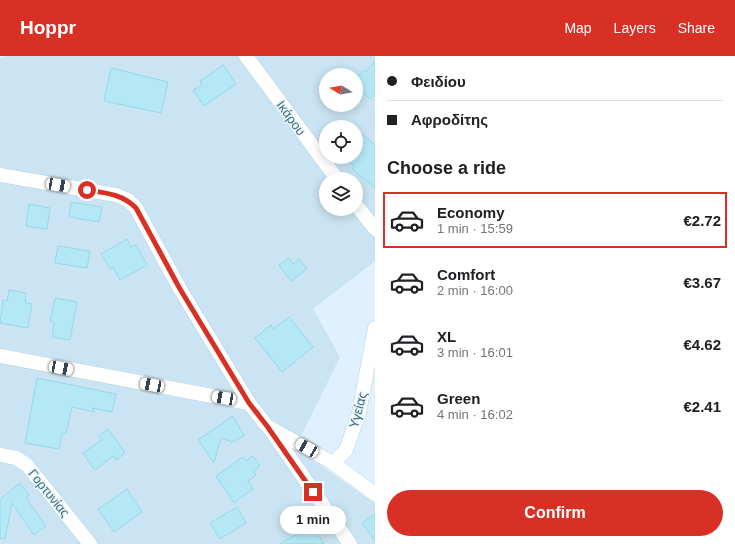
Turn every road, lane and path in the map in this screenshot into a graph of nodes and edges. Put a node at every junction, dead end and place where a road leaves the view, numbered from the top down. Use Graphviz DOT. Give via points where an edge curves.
graph roads {
  1 [pos="246,56"];
  2 [pos="332,172"];
  3 [pos="0,175"];
  4 [pos="363,214"];
  5 [pos="375,229"];
  6 [pos="375,328"];
  7 [pos="0,356"];
  8 [pos="249,403"];
  9 [pos="267,426"];
  10 [pos="0,455"];
  11 [pos="333,464"];
  12 [pos="375,494"];
  13 [pos="90,544"];
  14 [pos="350,544"];
  1 -- 2 [label="street, Ικάρου"];
  3 -- 8 [label="street" via="116,195 128,200 136,208 180,289"];
  4 -- 5 [label="street"];
  6 -- 11 [label="street, Υγείας" via="359,413 346,450"];
  7 -- 8 [label="street"];
  8 -- 9 [label="street"];
  9 -- 11 [label="street"];
  9 -- 14 [label="street"];
  10 -- 13 [label="street, Γορτυνίας" via="16,458 27,465"];
  11 -- 12 [label="street"];
}
